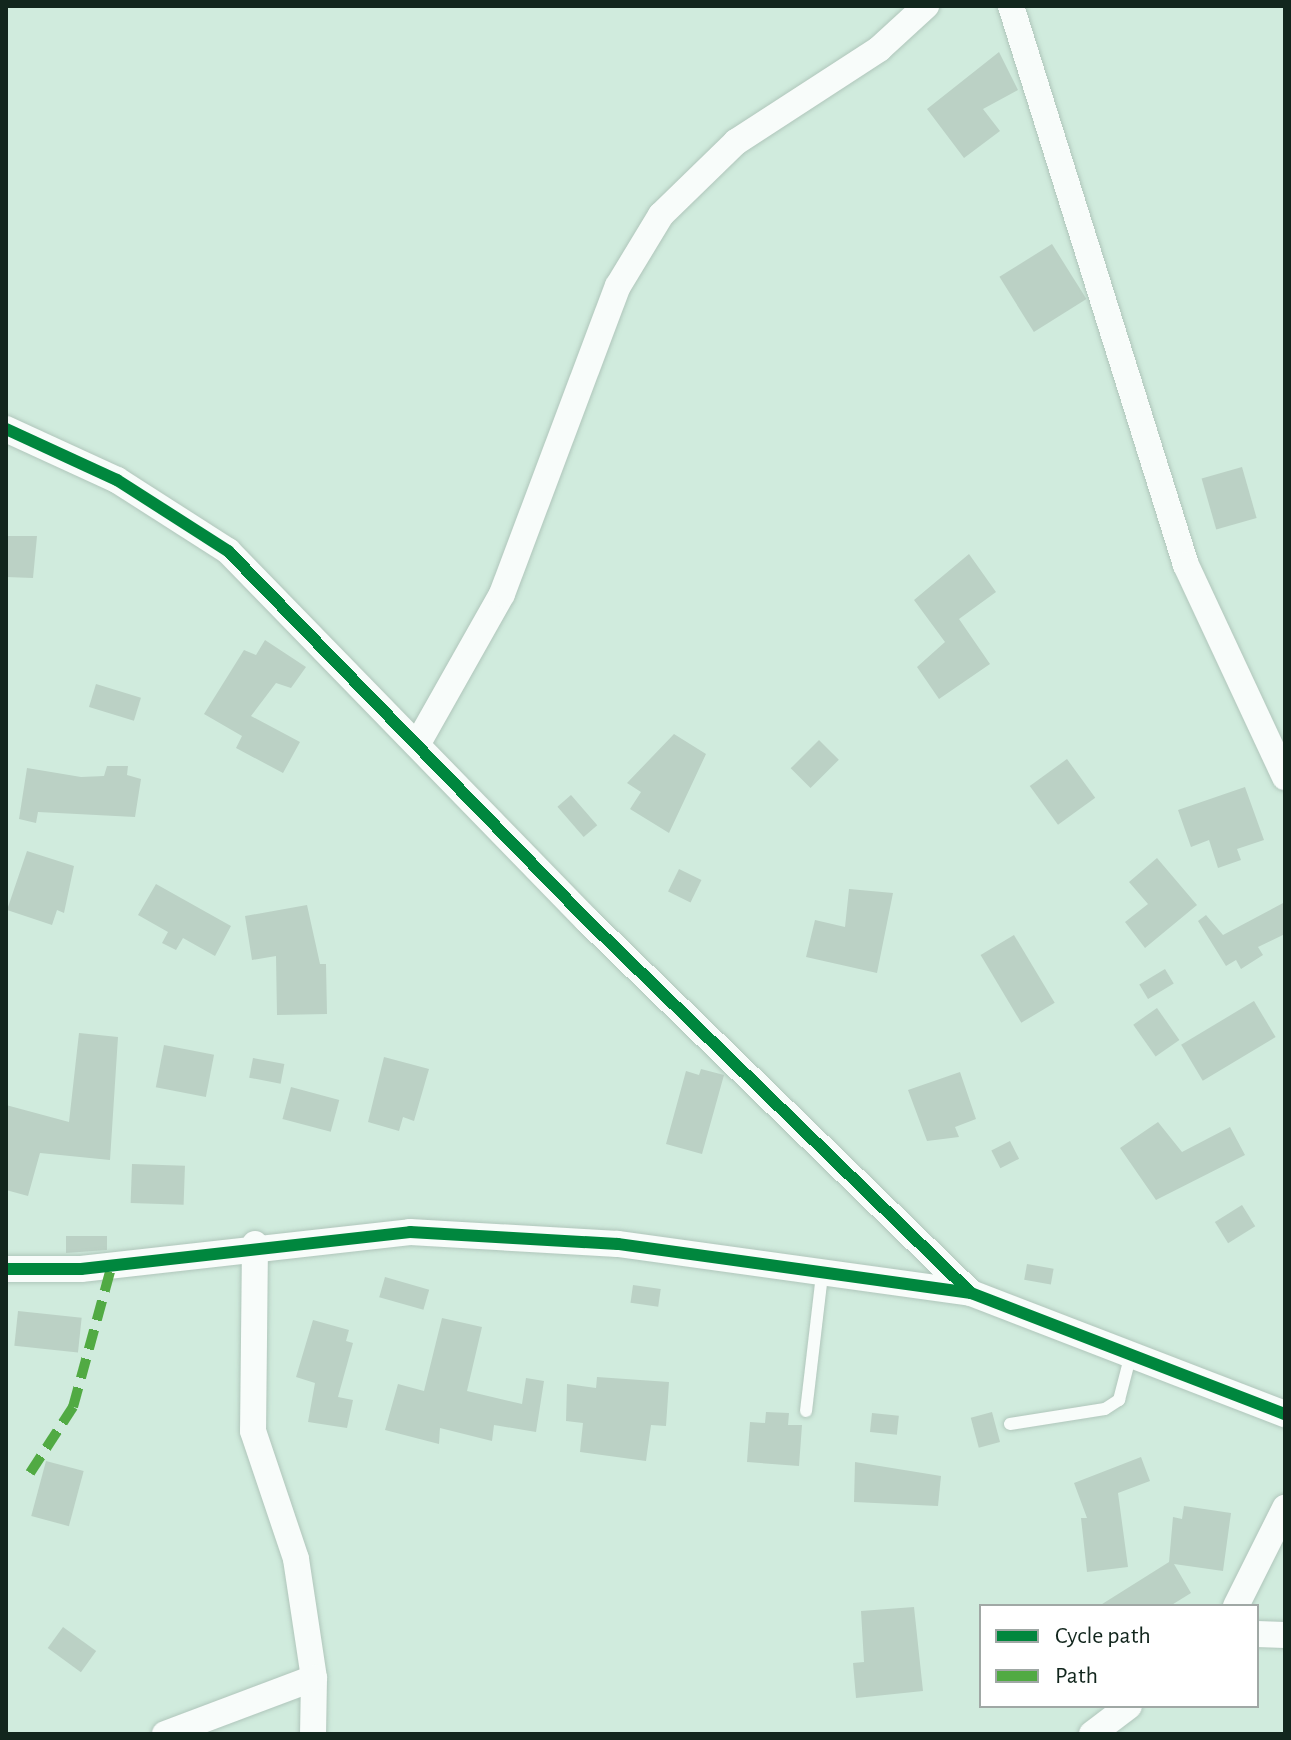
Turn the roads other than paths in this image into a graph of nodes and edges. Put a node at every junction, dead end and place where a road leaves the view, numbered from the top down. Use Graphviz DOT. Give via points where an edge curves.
graph roads {
  1 [pos="926,6"];
  2 [pos="1011,6"];
  3 [pos="6,429"];
  4 [pos="418,743"];
  5 [pos="1285,777"];
  6 [pos="255,1244"];
  7 [pos="6,1269"];
  8 [pos="822,1274"];
  9 [pos="971,1293"];
  10 [pos="1131,1354"];
  11 [pos="806,1411"];
  12 [pos="1285,1414"];
  13 [pos="1010,1424"];
  14 [pos="1285,1508"];
  15 [pos="1237,1604"];
  16 [pos="1259,1634"];
  17 [pos="1285,1635"];
  18 [pos="314,1678"];
  19 [pos="1126,1708"];
  20 [pos="165,1734"];
  21 [pos="313,1734"];
  22 [pos="1092,1734"];
  1 -- 4 [label="street" via="879,49 736,142 661,215 618,286 502,594"];
  2 -- 5 [label="street" via="1186,565"];
  3 -- 4 [label="street" via="117,480 228,551"];
  4 -- 9 [label="street" via="587,920"];
  6 -- 7 [label="street" via="81,1269"];
  6 -- 8 [label="street" via="410,1232 618,1244"];
  6 -- 18 [label="street" via="253,1431 296,1559"];
  8 -- 9 [label="street"];
  8 -- 11 [label="lane"];
  9 -- 10 [label="street"];
  10 -- 12 [label="street"];
  10 -- 13 [label="lane" via="1119,1400 1105,1409"];
  14 -- 15 [label="street"];
  16 -- 17 [label="street"];
  18 -- 20 [label="street"];
  18 -- 21 [label="street"];
  19 -- 22 [label="street"];
}
